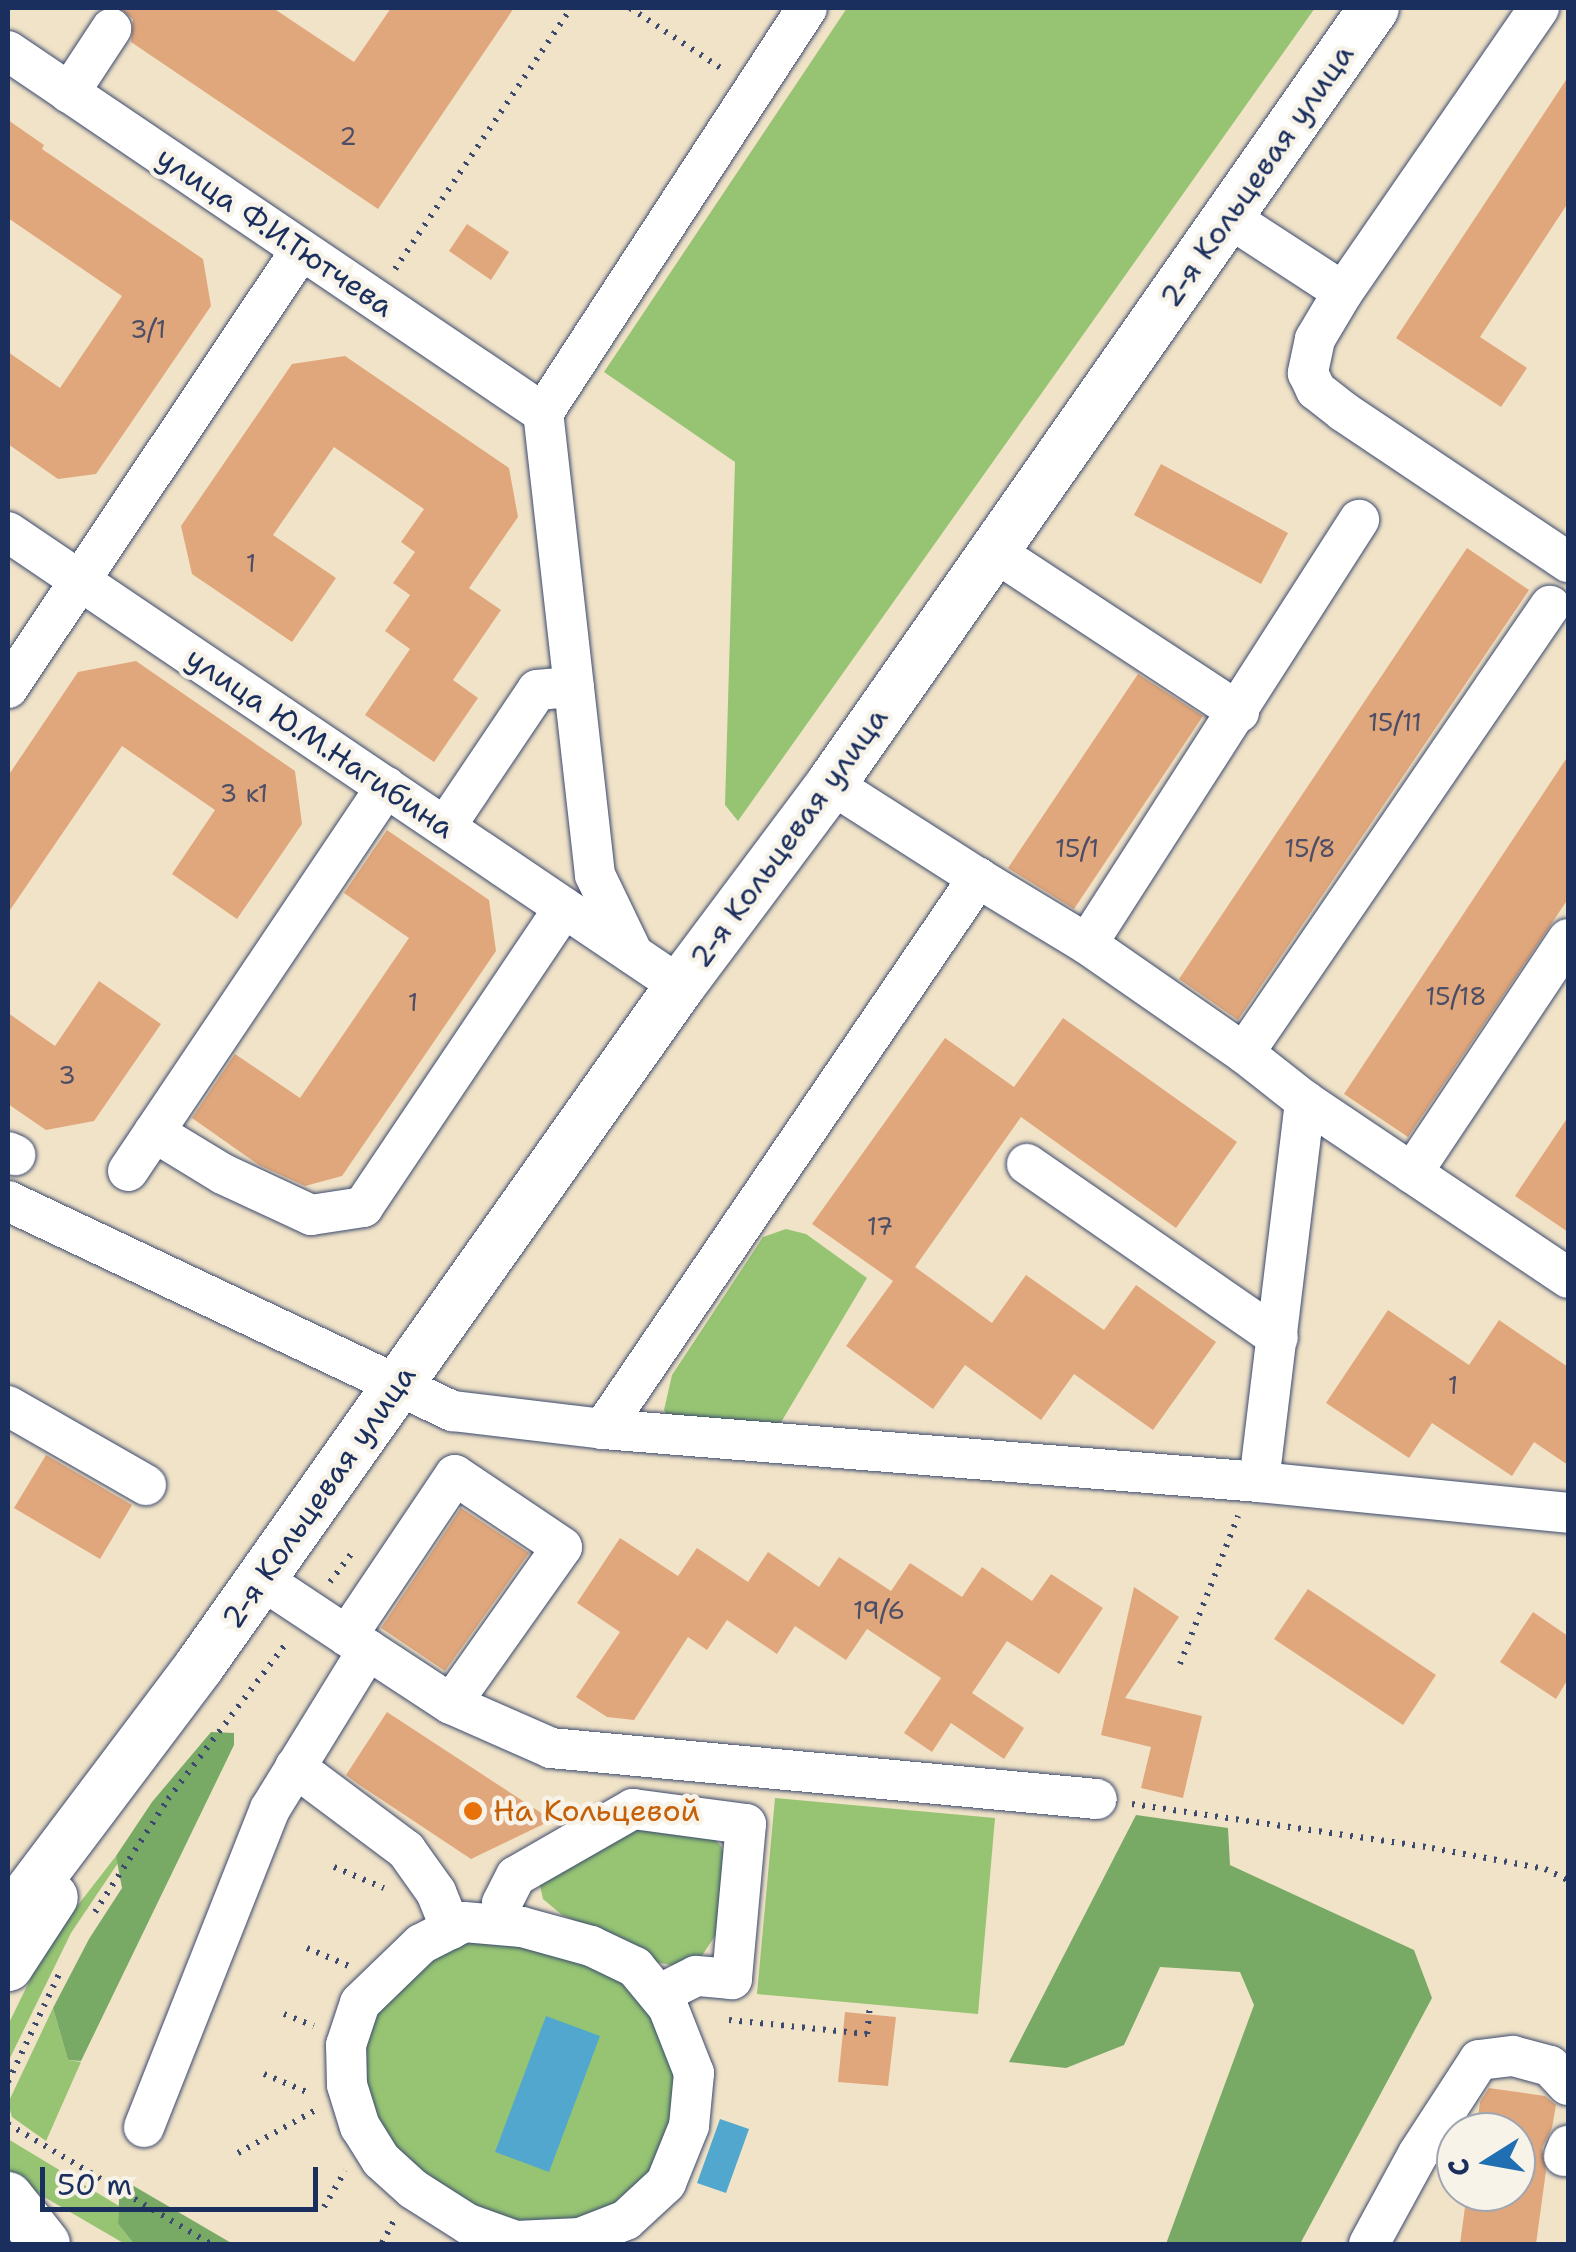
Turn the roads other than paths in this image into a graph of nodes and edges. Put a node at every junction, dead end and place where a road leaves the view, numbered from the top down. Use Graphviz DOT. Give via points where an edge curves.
graph roads {
  1 [pos="807,8"];
  2 [pos="1374,8"];
  3 [pos="1539,8"];
  4 [pos="111,30"];
  5 [pos="8,51"];
  6 [pos="69,93"];
  7 [pos="1228,217"];
  8 [pos="302,250"];
  9 [pos="1342,292"];
  10 [pos="543,413"];
  11 [pos="1358,520"];
  12 [pos="8,532"];
  13 [pos="995,552"];
  14 [pos="1568,562"];
  15 [pos="79,581"];
  16 [pos="1550,606"];
  17 [pos="574,687"];
  18 [pos="8,688"];
  19 [pos="1238,712"];
  20 [pos="831,784"];
  21 [pos="386,787"];
  22 [pos="445,827"];
  23 [pos="978,878"];
  24 [pos="564,908"];
  25 [pos="1568,938"];
  26 [pos="1087,944"];
  27 [pos="633,954"];
  28 [pos="680,986"];
  29 [pos="1244,1053"];
  30 [pos="1305,1101"];
  31 [pos="154,1132"];
  32 [pos="1027,1164"];
  33 [pos="128,1171"];
  34 [pos="1412,1173"];
  35 [pos="8,1201"];
  36 [pos="1568,1278"];
  37 [pos="1278,1338"];
  38 [pos="400,1382"];
  39 [pos="8,1406"];
  40 [pos="603,1430"];
  41 [pos="1259,1482"];
  42 [pos="146,1486"];
  43 [pos="1568,1513"];
  44 [pos="261,1578"];
  45 [pos="357,1643"];
  46 [pos="451,1704"];
  47 [pos="296,1767"];
  48 [pos="1097,1798"];
  49 [pos="500,1926"];
  50 [pos="451,1929"];
  51 [pos="9,1954"];
  52 [pos="664,2004"];
  53 [pos="1568,2085"];
  54 [pos="144,2128"];
  55 [pos="8,2196"];
  56 [pos="8,2226"];
  57 [pos="41,2244"];
  58 [pos="1369,2244"];
  1 -- 10 [label="street"];
  2 -- 7 [label="main road, 2-я Кольцевая улица"];
  3 -- 9 [label="street"];
  4 -- 6 [label="street"];
  5 -- 6 [label="street, улица Ф.И.Тютчева"];
  6 -- 8 [label="street, улица Ф.И.Тютчева"];
  7 -- 9 [label="street"];
  7 -- 13 [label="main road, 2-я Кольцевая улица"];
  8 -- 10 [label="street, улица Ф.И.Тютчева"];
  8 -- 15 [label="street"];
  9 -- 14 [label="street" via="1314,339 1308,373 1316,390"];
  10 -- 17 [label="street"];
  11 -- 19 [label="street"];
  12 -- 15 [label="street, улица Ю.М.Нагибина"];
  13 -- 19 [label="street"];
  13 -- 20 [label="main road, 2-я Кольцевая улица"];
  15 -- 18 [label="street"];
  15 -- 21 [label="street, улица Ю.М.Нагибина"];
  16 -- 29 [label="street"];
  17 -- 22 [label="street" via="538,690"];
  17 -- 27 [label="street" via="595,875"];
  19 -- 26 [label="street"];
  20 -- 23 [label="street"];
  20 -- 28 [label="main road, 2-я Кольцевая улица"];
  21 -- 22 [label="street, улица Ю.М.Нагибина"];
  21 -- 31 [label="street"];
  22 -- 24 [label="street, улица Ю.М.Нагибина"];
  23 -- 26 [label="street"];
  23 -- 40 [label="street"];
  24 -- 27 [label="street, улица Ю.М.Нагибина"];
  24 -- 31 [label="street" via="364,1206 311,1215"];
  25 -- 34 [label="street"];
  26 -- 29 [label="street"];
  27 -- 28 [label="street, улица Ю.М.Нагибина"];
  28 -- 38 [label="main road, 2-я Кольцевая улица"];
  29 -- 30 [label="street"];
  30 -- 34 [label="street"];
  30 -- 37 [label="street"];
  31 -- 33 [label="street"];
  32 -- 37 [label="street"];
  34 -- 36 [label="street"];
  35 -- 38 [label="street"];
  37 -- 41 [label="street"];
  38 -- 40 [label="street" via="453,1411"];
  38 -- 44 [label="main road, 2-я Кольцевая улица"];
  39 -- 42 [label="street"];
  40 -- 41 [label="street"];
  41 -- 43 [label="street"];
  44 -- 45 [label="street"];
  44 -- 51 [label="main road, 2-я Кольцевая улица"];
  45 -- 46 [label="street"];
  45 -- 46 [label="street" via="454,1475 562,1547"];
  45 -- 47 [label="street"];
  46 -- 48 [label="street" via="551,1748"];
  47 -- 50 [label="street" via="406,1850 436,1892"];
  47 -- 54 [label="street" via="270,1809"];
  49 -- 50 [label="street" via="464,1922"];
  49 -- 52 [label="street" via="592,1946 635,1967"];
  49 -- 52 [label="street" via="502,1903 516,1876 633,1808 746,1824 732,1979 696,1976"];
  50 -- 52 [label="street" via="421,1944 360,2003 346,2045 347,2085 360,2127 381,2160 468,2224 516,2242 580,2238 626,2220 666,2183 690,2126 694,2072"];
  53 -- 58 [label="street" via="1550,2066 1513,2056 1479,2060"];
  55 -- 57 [label="main road"];
  56 -- 57 [label="main road"];
}
